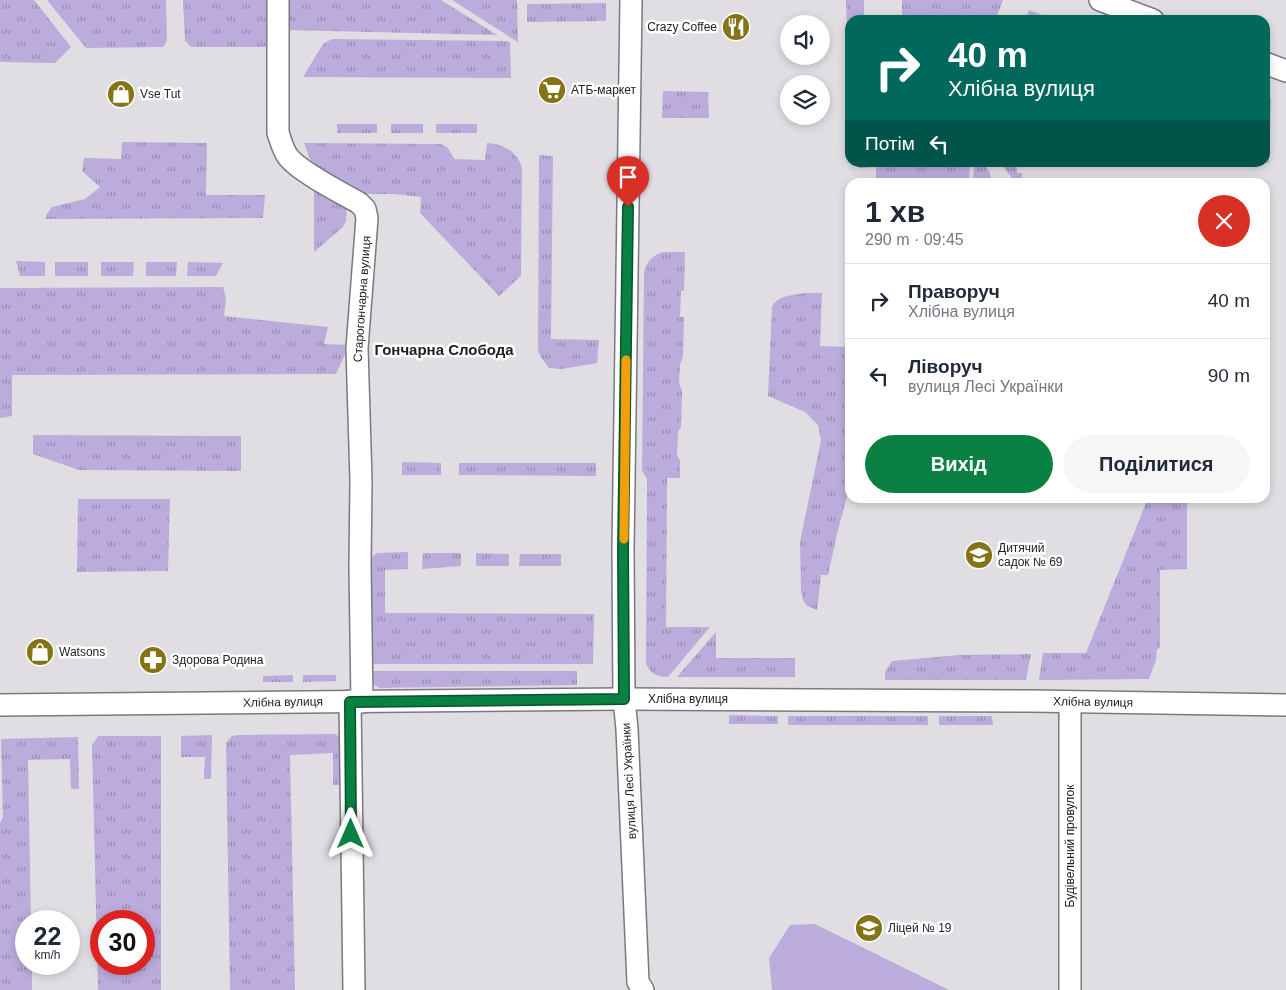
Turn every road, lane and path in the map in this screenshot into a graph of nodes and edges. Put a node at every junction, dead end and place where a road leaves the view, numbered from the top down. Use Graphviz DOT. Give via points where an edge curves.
graph roads {
  1 [pos="278,0"];
  2 [pos="631,0"];
  3 [pos="1100,0"];
  4 [pos="1140,15"];
  5 [pos="1270,65"];
  6 [pos="1286,71"];
  7 [pos="624,699"];
  8 [pos="356,702"];
  9 [pos="1070,702"];
  10 [pos="0,705"];
  11 [pos="1286,705"];
  12 [pos="354,990"];
  13 [pos="643,990"];
  14 [pos="1070,990"];
  1 -- 8 [label="street, Старогончарна вулиця" via="278,133 284,149 288,158 299,167 359,203 366,209 367,218 357,348 361,481"];
  2 -- 7 [label="street, вулиця Лесі Українки"];
  3 -- 4 [label="street"];
  5 -- 6 [label="street"];
  7 -- 8 [label="street, Хлібна вулиця"];
  7 -- 9 [label="street, Хлібна вулиця"];
  7 -- 13 [label="street, вулиця Лесі Українки" via="638,982"];
  8 -- 10 [label="street, Хлібна вулиця"];
  8 -- 12 [label="street, Старогончарна вулиця"];
  9 -- 11 [label="street, Хлібна вулиця"];
  9 -- 14 [label="street, Будівельний провулок"];
}
